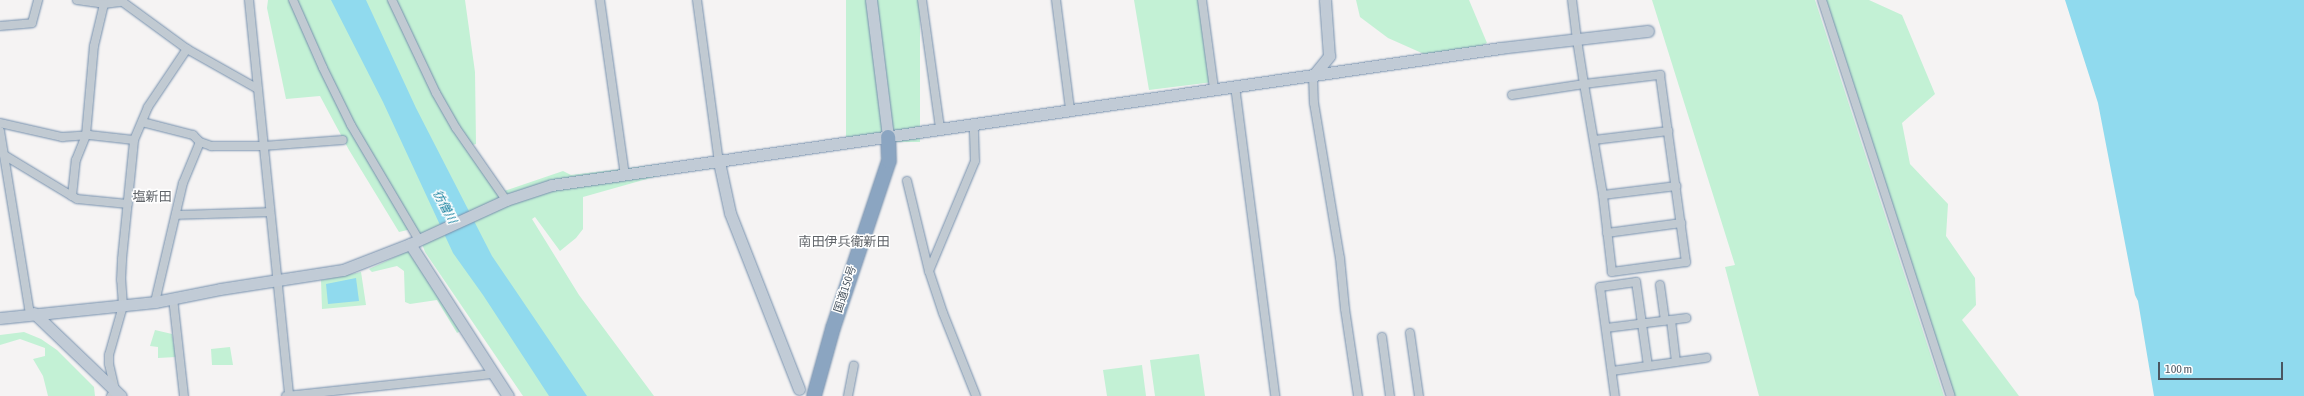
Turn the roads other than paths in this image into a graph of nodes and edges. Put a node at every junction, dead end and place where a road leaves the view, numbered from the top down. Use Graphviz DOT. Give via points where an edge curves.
graph roads {
  1 [pos="38,0"];
  2 [pos="77,0"];
  3 [pos="249,0"];
  4 [pos="293,0"];
  5 [pos="392,0"];
  6 [pos="600,0"];
  7 [pos="697,0"];
  8 [pos="871,0"];
  9 [pos="922,0"];
  10 [pos="1056,0"];
  11 [pos="1202,0"];
  12 [pos="1325,0"];
  13 [pos="1572,0"];
  14 [pos="1822,0"];
  15 [pos="120,1"];
  16 [pos="104,4"];
  17 [pos="0,26"];
  18 [pos="1648,30"];
  19 [pos="1577,40"];
  20 [pos="187,49"];
  21 [pos="1313,76"];
  22 [pos="1584,84"];
  23 [pos="1235,86"];
  24 [pos="258,89"];
  25 [pos="1214,89"];
  26 [pos="1512,95"];
  27 [pos="1070,110"];
  28 [pos="142,122"];
  29 [pos="0,123"];
  30 [pos="974,124"];
  31 [pos="940,128"];
  32 [pos="0,131"];
  33 [pos="1668,131"];
  34 [pos="86,135"];
  35 [pos="888,137"];
  36 [pos="134,140"];
  37 [pos="343,140"];
  38 [pos="1594,140"];
  39 [pos="200,142"];
  40 [pos="263,146"];
  41 [pos="4,155"];
  42 [pos="719,162"];
  43 [pos="625,175"];
  44 [pos="907,181"];
  45 [pos="1676,186"];
  46 [pos="1603,195"];
  47 [pos="72,196"];
  48 [pos="506,200"];
  49 [pos="128,204"];
  50 [pos="270,212"];
  51 [pos="176,216"];
  52 [pos="1681,223"];
  53 [pos="1607,233"];
  54 [pos="417,240"];
  55 [pos="929,272"];
  56 [pos="276,280"];
  57 [pos="1660,285"];
  58 [pos="174,298"];
  59 [pos="155,302"];
  60 [pos="123,306"];
  61 [pos="32,313"];
  62 [pos="0,318"];
  63 [pos="1686,318"];
  64 [pos="1668,320"];
  65 [pos="1642,324"];
  66 [pos="1606,328"];
  67 [pos="1410,332"];
  68 [pos="1382,337"];
  69 [pos="1706,358"];
  70 [pos="1676,362"];
  71 [pos="854,366"];
  72 [pos="1648,366"];
  73 [pos="1612,372"];
  74 [pos="493,374"];
  75 [pos="798,392"];
  76 [pos="115,394"];
  77 [pos="184,396"];
  78 [pos="288,396"];
  79 [pos="508,396"];
  80 [pos="814,396"];
  81 [pos="848,396"];
  82 [pos="976,396"];
  83 [pos="1275,396"];
  84 [pos="1358,396"];
  85 [pos="1390,396"];
  86 [pos="1419,396"];
  87 [pos="1615,396"];
  88 [pos="1951,396"];
  1 -- 17 [label="street" via="32,23"];
  2 -- 16 [label="street"];
  3 -- 24 [label="street"];
  4 -- 54 [label="street" via="351,125"];
  5 -- 48 [label="street" via="448,114"];
  6 -- 43 [label="street"];
  7 -- 42 [label="street"];
  8 -- 35 [label="street"];
  9 -- 31 [label="street"];
  10 -- 27 [label="street"];
  11 -- 25 [label="street"];
  12 -- 21 [label="street" via="1329,56"];
  13 -- 19 [label="street"];
  14 -- 88 [label="street"];
  15 -- 16 [label="street"];
  15 -- 20 [label="street"];
  16 -- 34 [label="street" via="94,46"];
  18 -- 19 [label="street"];
  19 -- 21 [label="street" via="1500,48"];
  19 -- 22 [label="street"];
  20 -- 24 [label="street"];
  20 -- 28 [label="street" via="148,107"];
  21 -- 23 [label="street"];
  21 -- 84 [label="street" via="1314,103 1340,258"];
  22 -- 26 [label="street"];
  22 -- 33 [label="street" via="1660,76"];
  22 -- 38 [label="street"];
  23 -- 25 [label="street"];
  23 -- 83 [label="street"];
  24 -- 40 [label="street"];
  25 -- 27 [label="street"];
  27 -- 30 [label="street"];
  28 -- 36 [label="street"];
  28 -- 39 [label="street" via="194,135"];
  29 -- 34 [label="street" via="62,137"];
  30 -- 31 [label="street"];
  30 -- 55 [label="street" via="975,161"];
  31 -- 35 [label="street"];
  32 -- 41 [label="street"];
  33 -- 38 [label="street"];
  33 -- 45 [label="street"];
  34 -- 36 [label="street"];
  34 -- 47 [label="street" via="76,160"];
  35 -- 42 [label="street"];
  35 -- 80 [label="highway, 国道150号" via="889,161 832,328"];
  36 -- 49 [label="street"];
  37 -- 40 [label="street"];
  38 -- 46 [label="street"];
  39 -- 40 [label="street" via="211,146"];
  39 -- 51 [label="street" via="183,183"];
  40 -- 50 [label="street"];
  41 -- 47 [label="street"];
  41 -- 61 [label="street"];
  42 -- 43 [label="street"];
  42 -- 75 [label="street" via="730,213"];
  43 -- 48 [label="street" via="552,185"];
  44 -- 55 [label="street"];
  45 -- 46 [label="street"];
  45 -- 52 [label="street"];
  46 -- 53 [label="street"];
  47 -- 49 [label="street" via="77,200"];
  48 -- 54 [label="street"];
  49 -- 60 [label="street" via="121,280"];
  50 -- 51 [label="street"];
  50 -- 56 [label="street"];
  51 -- 59 [label="street"];
  52 -- 53 [label="street"];
  52 -- 53 [label="street" via="1686,262 1612,272"];
  54 -- 56 [label="street" via="344,270"];
  54 -- 74 [label="street"];
  55 -- 82 [label="street"];
  56 -- 58 [label="street"];
  56 -- 78 [label="street"];
  57 -- 64 [label="street"];
  58 -- 59 [label="street"];
  58 -- 77 [label="street"];
  59 -- 60 [label="street"];
  60 -- 61 [label="street"];
  60 -- 76 [label="street" via="109,355"];
  61 -- 62 [label="street"];
  61 -- 76 [label="street"];
  63 -- 64 [label="street"];
  64 -- 65 [label="street"];
  64 -- 70 [label="street"];
  65 -- 66 [label="street"];
  65 -- 66 [label="street" via="1636,282 1600,287"];
  65 -- 72 [label="street"];
  66 -- 73 [label="street"];
  67 -- 86 [label="street"];
  68 -- 85 [label="street"];
  69 -- 70 [label="street"];
  70 -- 72 [label="street"];
  71 -- 81 [label="street"];
  72 -- 73 [label="street"];
  73 -- 87 [label="street"];
  74 -- 78 [label="street"];
  74 -- 79 [label="street"];
}
